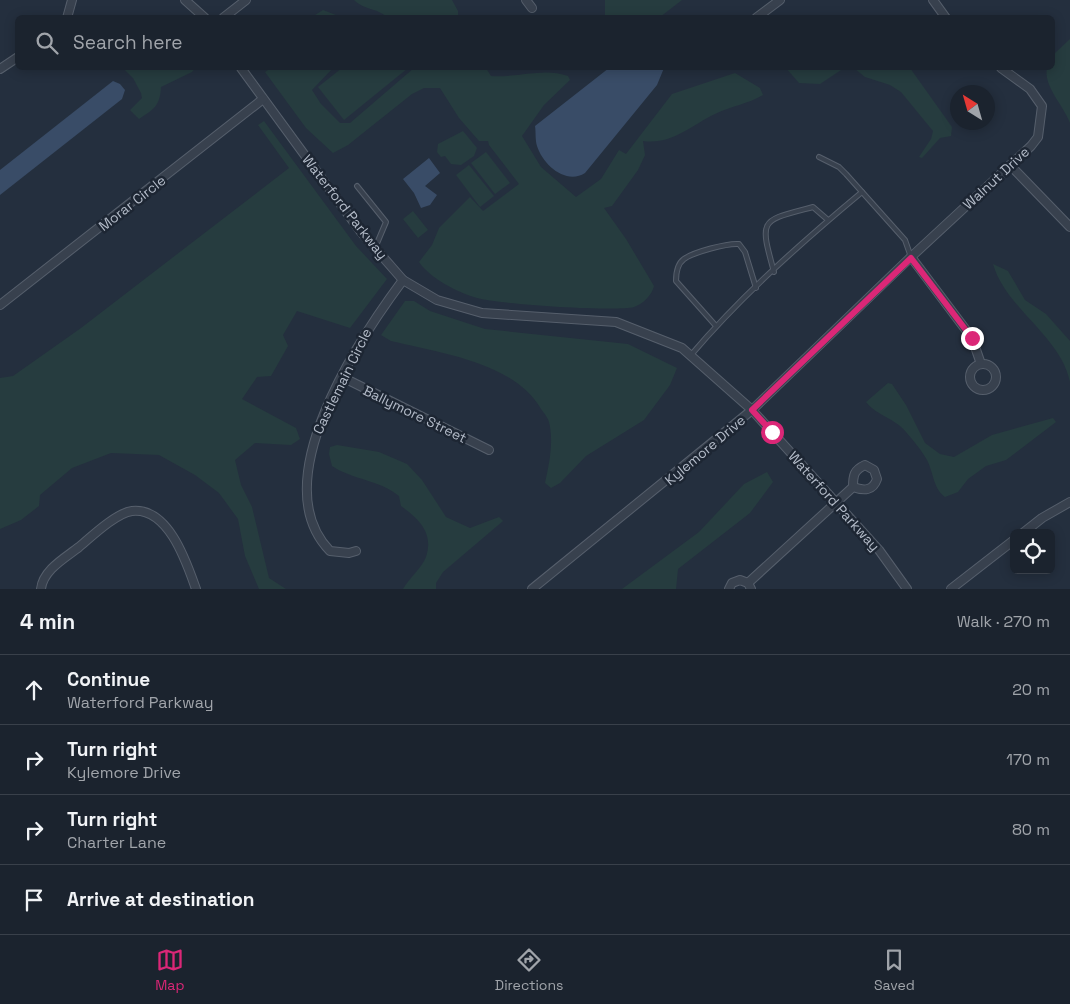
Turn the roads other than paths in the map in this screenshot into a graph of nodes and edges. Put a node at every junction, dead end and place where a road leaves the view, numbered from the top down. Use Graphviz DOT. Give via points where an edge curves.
graph roads {
  1 [pos="72,0"];
  2 [pos="186,0"];
  3 [pos="246,0"];
  4 [pos="526,0"];
  5 [pos="780,0"];
  6 [pos="933,0"];
  7 [pos="532,8"];
  8 [pos="68,15"];
  9 [pos="202,15"];
  10 [pos="227,15"];
  11 [pos="760,15"];
  12 [pos="944,15"];
  13 [pos="15,60"];
  14 [pos="0,69"];
  15 [pos="242,70"];
  16 [pos="1004,70"];
  17 [pos="263,99"];
  18 [pos="819,157"];
  19 [pos="1010,165"];
  20 [pos="357,186"];
  21 [pos="862,192"];
  22 [pos="828,220"];
  23 [pos="1070,227"];
  24 [pos="374,248"];
  25 [pos="911,258"];
  26 [pos="774,272"];
  27 [pos="403,280"];
  28 [pos="756,288"];
  29 [pos="0,305"];
  30 [pos="716,326"];
  31 [pos="691,355"];
  32 [pos="981,364"];
  33 [pos="342,377"];
  34 [pos="752,410"];
  35 [pos="489,450"];
  36 [pos="853,486"];
  37 [pos="1070,502"];
  38 [pos="836,503"];
  39 [pos="1028,529"];
  40 [pos="1010,543"];
  41 [pos="356,550"];
  42 [pos="750,586"];
  43 [pos="41,589"];
  44 [pos="196,589"];
  45 [pos="532,589"];
  46 [pos="729,589"];
  47 [pos="906,589"];
  48 [pos="952,589"];
  1 -- 8 [label="street"];
  2 -- 9 [label="street"];
  3 -- 10 [label="street"];
  4 -- 7 [label="street"];
  5 -- 11 [label="street"];
  6 -- 12 [label="street"];
  13 -- 14 [label="street"];
  15 -- 17 [label="street, Waterford Parkway"];
  16 -- 19 [label="street, Walnut Drive" via="1030,89 1042,106 1038,137"];
  17 -- 24 [label="street, Waterford Parkway"];
  17 -- 29 [label="street, Morar Circle"];
  18 -- 21 [label="lane" via="839,167"];
  19 -- 23 [label="street"];
  19 -- 25 [label="street, Walnut Drive"];
  20 -- 24 [label="lane" via="386,222"];
  21 -- 22 [label="lane"];
  21 -- 25 [label="lane" via="905,240"];
  22 -- 26 [label="lane"];
  22 -- 26 [label="lane" via="813,207 769,222 764,234"];
  24 -- 27 [label="street, Waterford Parkway"];
  25 -- 32 [label="street" via="972,338"];
  25 -- 34 [label="street, Kylemore Drive"];
  26 -- 28 [label="lane"];
  27 -- 31 [label="street, Waterford Parkway" via="438,300 488,314 616,322 682,348"];
  27 -- 33 [label="street, Castlemain Circle" via="370,324"];
  28 -- 30 [label="lane"];
  28 -- 30 [label="lane" via="745,252 738,244 730,243 684,260 676,270 676,281"];
  30 -- 31 [label="lane"];
  31 -- 34 [label="street, Waterford Parkway"];
  33 -- 35 [label="street, Ballymore Street"];
  33 -- 41 [label="street, Castlemain Circle" via="317,428 308,461 308,498 321,542 330,551"];
  34 -- 38 [label="street, Waterford Parkway"];
  34 -- 45 [label="street, Kylemore Drive"];
  36 -- 38 [label="street"];
  37 -- 39 [label="street"];
  38 -- 42 [label="street"];
  38 -- 47 [label="street, Waterford Parkway" via="878,550"];
  40 -- 48 [label="street"];
  42 -- 46 [label="street" via="736,580"];
  43 -- 44 [label="street" via="56,565 117,518 132,511 148,514 176,538"];
}
